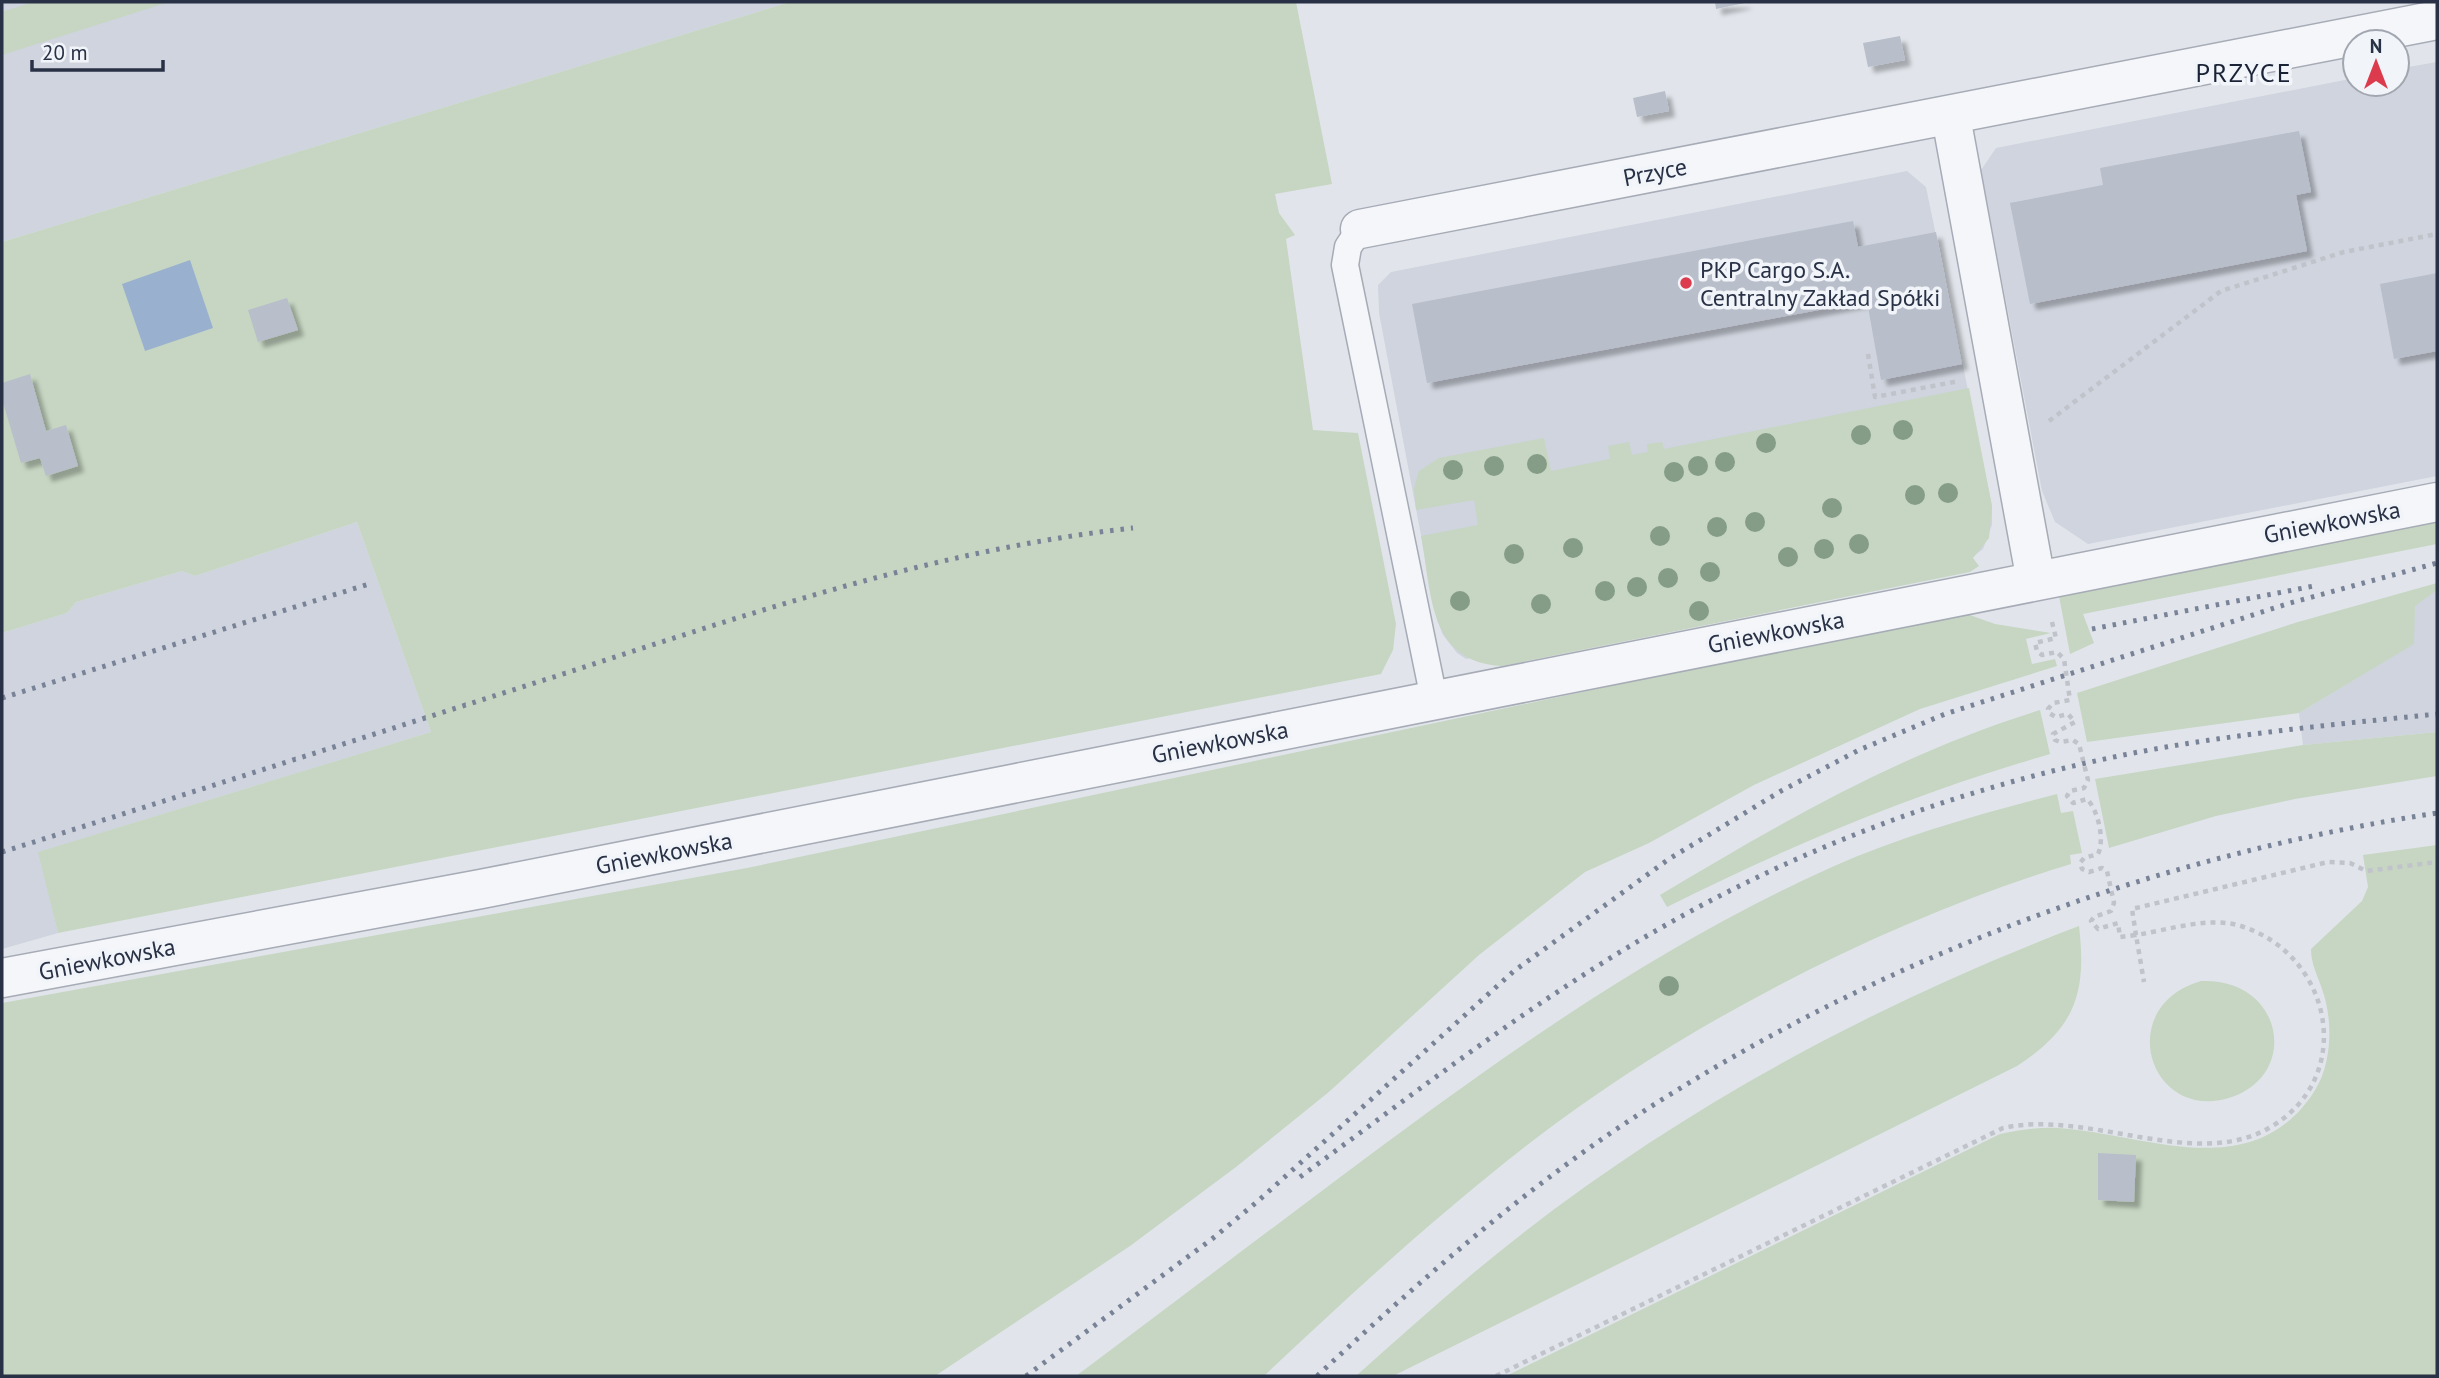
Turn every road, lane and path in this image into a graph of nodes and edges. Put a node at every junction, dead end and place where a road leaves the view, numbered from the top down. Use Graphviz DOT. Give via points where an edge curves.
graph roads {
  1 [pos="2437,20"];
  2 [pos="1951,117"];
  3 [pos="1360,229"];
  4 [pos="2437,234"];
  5 [pos="1868,354"];
  6 [pos="1998,374"];
  7 [pos="2012,450"];
  8 [pos="2437,502"];
  9 [pos="2036,581"];
  10 [pos="2042,624"];
  11 [pos="1434,699"];
  12 [pos="2437,862"];
  13 [pos="2136,935"];
  14 [pos="2,978"];
  15 [pos="2144,982"];
  16 [pos="1496,1376"];
  1 -- 2 [label="street, Przyce"];
  2 -- 3 [label="street, Przyce"];
  2 -- 6 [label="street"];
  3 -- 11 [label="lane" via="1348,247 1345,265"];
  4 -- 7 [label="path" via="2344,252 2221,291"];
  5 -- 6 [label="path" via="1875,397"];
  6 -- 7 [label="street"];
  7 -- 9 [label="street"];
  8 -- 9 [label="street, Gniewkowska"];
  9 -- 11 [label="street, Gniewkowska"];
  10 -- 13 [label="path" via="2054,622 2056,638 2035,643 2037,651 2042,655 2057,652 2064,659 2070,700 2053,703 2049,713 2056,717 2068,714 2075,722 2053,734 2060,743 2073,740 2079,744 2088,780 2084,788 2067,796 2073,803 2087,799 2094,807 2102,847 2080,863 2089,872 2107,871 2114,903 2111,911 2094,917 2093,926 2098,929 2118,923 2120,937"];
  11 -- 14 [label="street, Gniewkowska" via="481,889"];
  12 -- 13 [label="path" via="2366,871 2350,863 2328,862 2133,909"];
  13 -- 15 [label="path"];
  13 -- 16 [label="path" via="2210,923 2240,925 2269,939 2304,970 2323,1015 2321,1061 2300,1101 2281,1120 2237,1141 2206,1144 2055,1123 2003,1128"];
}
